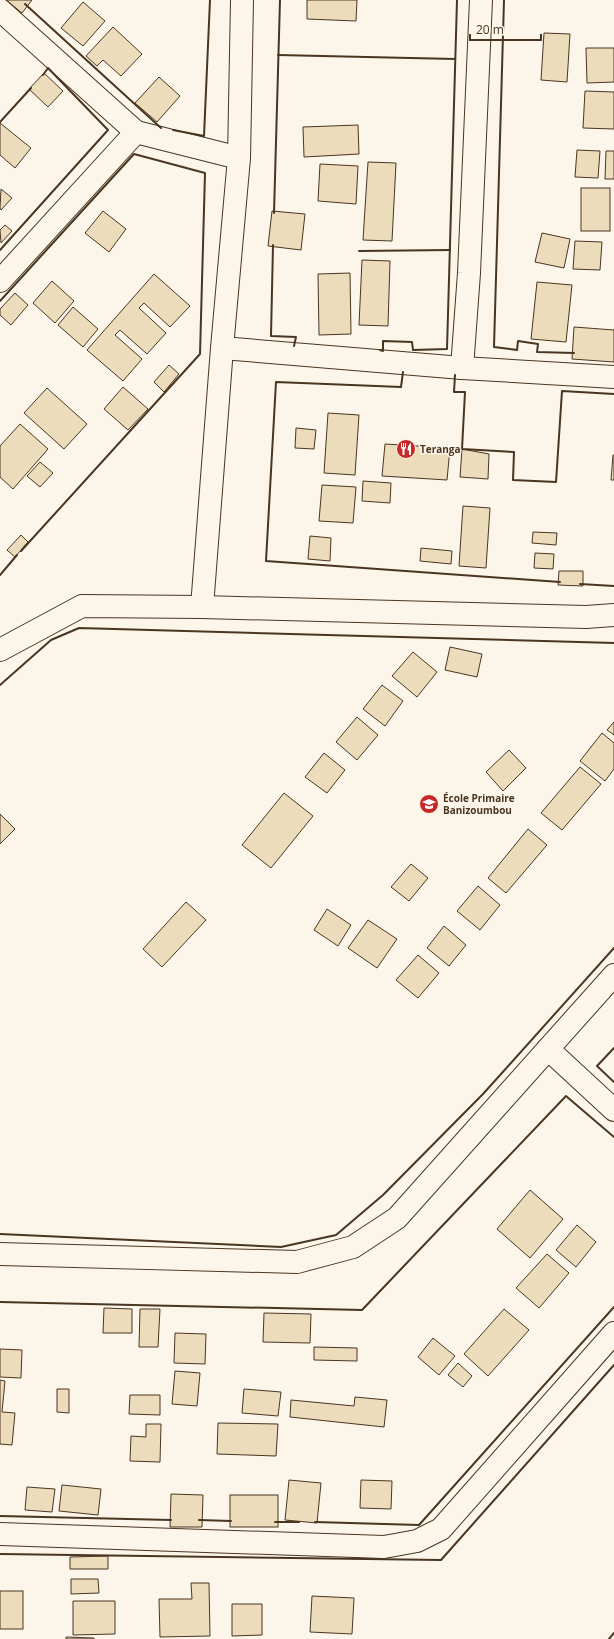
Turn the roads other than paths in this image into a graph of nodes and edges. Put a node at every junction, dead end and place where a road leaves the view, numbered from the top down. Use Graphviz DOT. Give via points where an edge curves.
graph roads {
  1 [pos="242,0"];
  2 [pos="481,0"];
  3 [pos="0,10"];
  4 [pos="136,132"];
  5 [pos="239,158"];
  6 [pos="0,281"];
  7 [pos="222,348"];
  8 [pos="462,368"];
  9 [pos="614,377"];
  10 [pos="202,607"];
  11 [pos="614,615"];
  12 [pos="0,650"];
  13 [pos="614,975"];
  14 [pos="548,1049"];
  15 [pos="614,1110"];
  16 [pos="0,1254"];
  17 [pos="614,1333"];
  18 [pos="0,1534"];
  1 -- 5 [label="street"];
  2 -- 8 [label="street" via="469,273"];
  3 -- 4 [label="street"];
  4 -- 5 [label="street"];
  4 -- 6 [label="street"];
  5 -- 7 [label="street"];
  7 -- 8 [label="street"];
  7 -- 10 [label="street"];
  8 -- 9 [label="street"];
  10 -- 11 [label="street" via="586,617"];
  10 -- 12 [label="street" via="82,606"];
  13 -- 14 [label="street"];
  14 -- 15 [label="street"];
  14 -- 16 [label="street" via="396,1218 353,1246 297,1262"];
  17 -- 18 [label="street" via="442,1528 417,1541 384,1547"];
}
